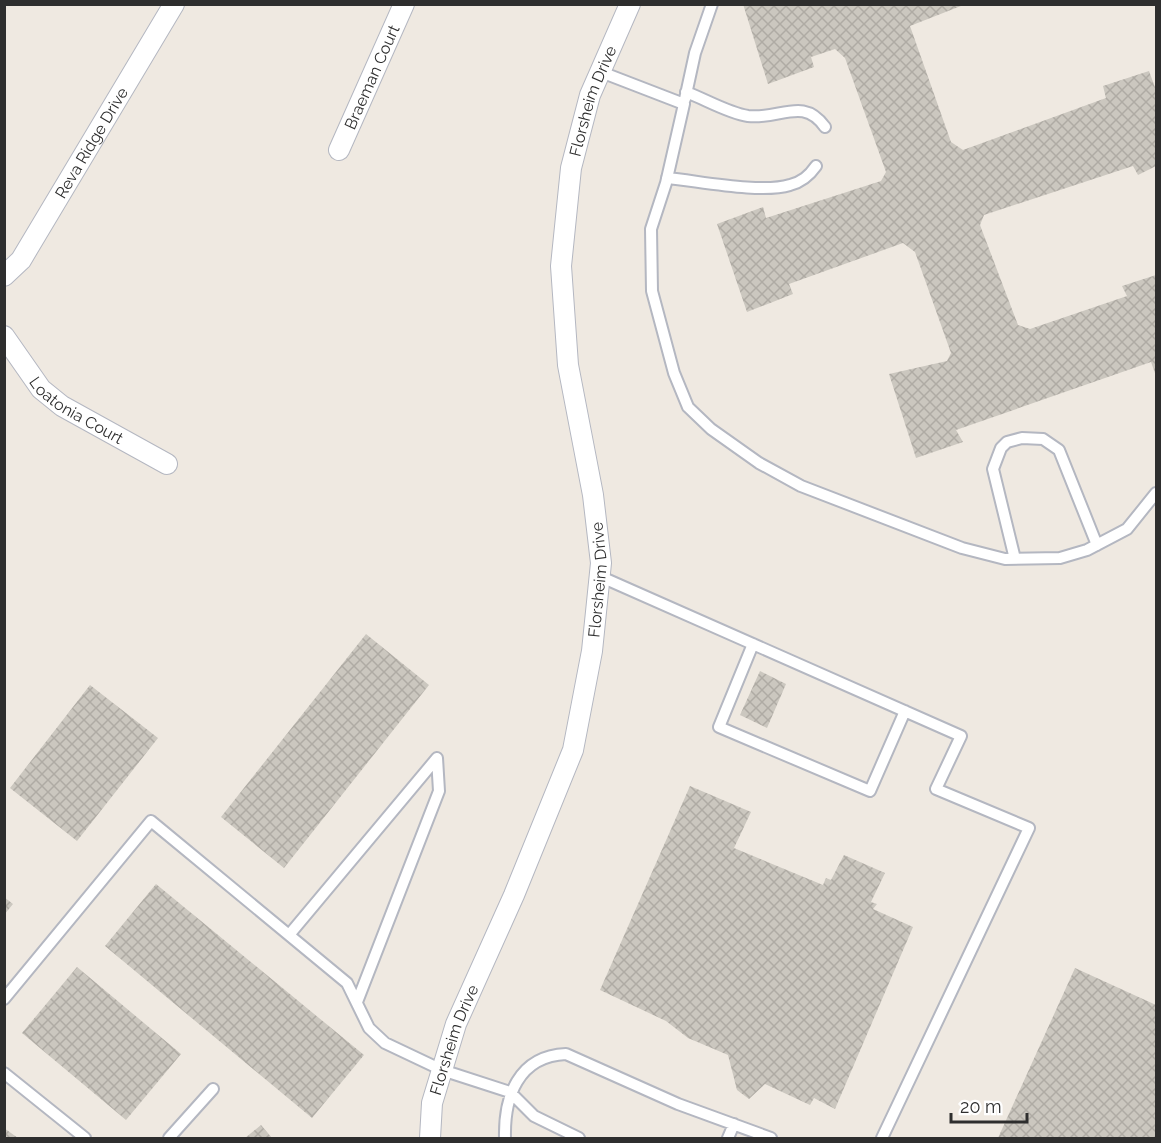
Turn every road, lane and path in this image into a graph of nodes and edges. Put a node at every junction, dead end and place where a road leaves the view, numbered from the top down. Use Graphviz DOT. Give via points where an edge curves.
graph roads {
  1 [pos="174,4"];
  2 [pos="404,4"];
  3 [pos="630,4"];
  4 [pos="712,4"];
  5 [pos="601,72"];
  6 [pos="686,92"];
  7 [pos="684,104"];
  8 [pos="825,127"];
  9 [pos="339,150"];
  10 [pos="816,166"];
  11 [pos="668,178"];
  12 [pos="4,276"];
  13 [pos="4,336"];
  14 [pos="167,464"];
  15 [pos="1156,493"];
  16 [pos="1097,545"];
  17 [pos="1015,559"];
  18 [pos="599,576"];
  19 [pos="753,644"];
  20 [pos="905,711"];
  21 [pos="289,935"];
  22 [pos="4,999"];
  23 [pos="357,1002"];
  24 [pos="442,1070"];
  25 [pos="4,1073"];
  26 [pos="213,1089"];
  27 [pos="510,1092"];
  28 [pos="734,1124"];
  29 [pos="85,1138"];
  30 [pos="169,1138"];
  31 [pos="430,1138"];
  32 [pos="505,1138"];
  33 [pos="579,1138"];
  34 [pos="728,1138"];
  35 [pos="771,1138"];
  36 [pos="882,1138"];
  1 -- 12 [label="street, Reva Ridge Drive" via="21,260"];
  2 -- 9 [label="street, Braeman Court"];
  3 -- 5 [label="street, Florsheim Drive"];
  4 -- 6 [label="lane"];
  5 -- 7 [label="lane"];
  5 -- 18 [label="street, Florsheim Drive" via="590,95 571,168 561,266 568,365 593,495"];
  6 -- 7 [label="lane"];
  6 -- 8 [label="lane" via="745,116 764,117 801,109 816,114"];
  7 -- 11 [label="lane"];
  10 -- 11 [label="lane" via="808,177 789,186"];
  11 -- 17 [label="lane" via="651,229 652,291 674,374 688,407 711,429 759,463 801,486 962,548"];
  13 -- 14 [label="street, Loatonia Court" via="41,389 62,406"];
  15 -- 16 [label="lane" via="1128,529"];
  16 -- 17 [label="lane" via="1060,558"];
  16 -- 17 [label="lane" via="1059,450 1043,439 1022,438 1001,448 993,469"];
  18 -- 19 [label="lane"];
  18 -- 24 [label="street, Florsheim Drive" via="592,651 573,750 456,1024"];
  19 -- 20 [label="lane"];
  19 -- 20 [label="lane" via="719,727 870,791"];
  20 -- 36 [label="lane" via="961,736 936,789 1029,828"];
  21 -- 22 [label="lane" via="151,821"];
  21 -- 23 [label="lane" via="347,983"];
  21 -- 23 [label="lane" via="437,758 440,791"];
  23 -- 24 [label="lane" via="369,1028 385,1043"];
  24 -- 27 [label="lane"];
  24 -- 31 [label="street, Florsheim Drive" via="432,1103"];
  25 -- 29 [label="lane"];
  26 -- 30 [label="lane"];
  27 -- 28 [label="lane" via="529,1066 553,1054 566,1053 678,1104"];
  27 -- 32 [label="lane"];
  27 -- 33 [label="lane" via="534,1116"];
  28 -- 34 [label="lane"];
  28 -- 35 [label="lane"];
}
